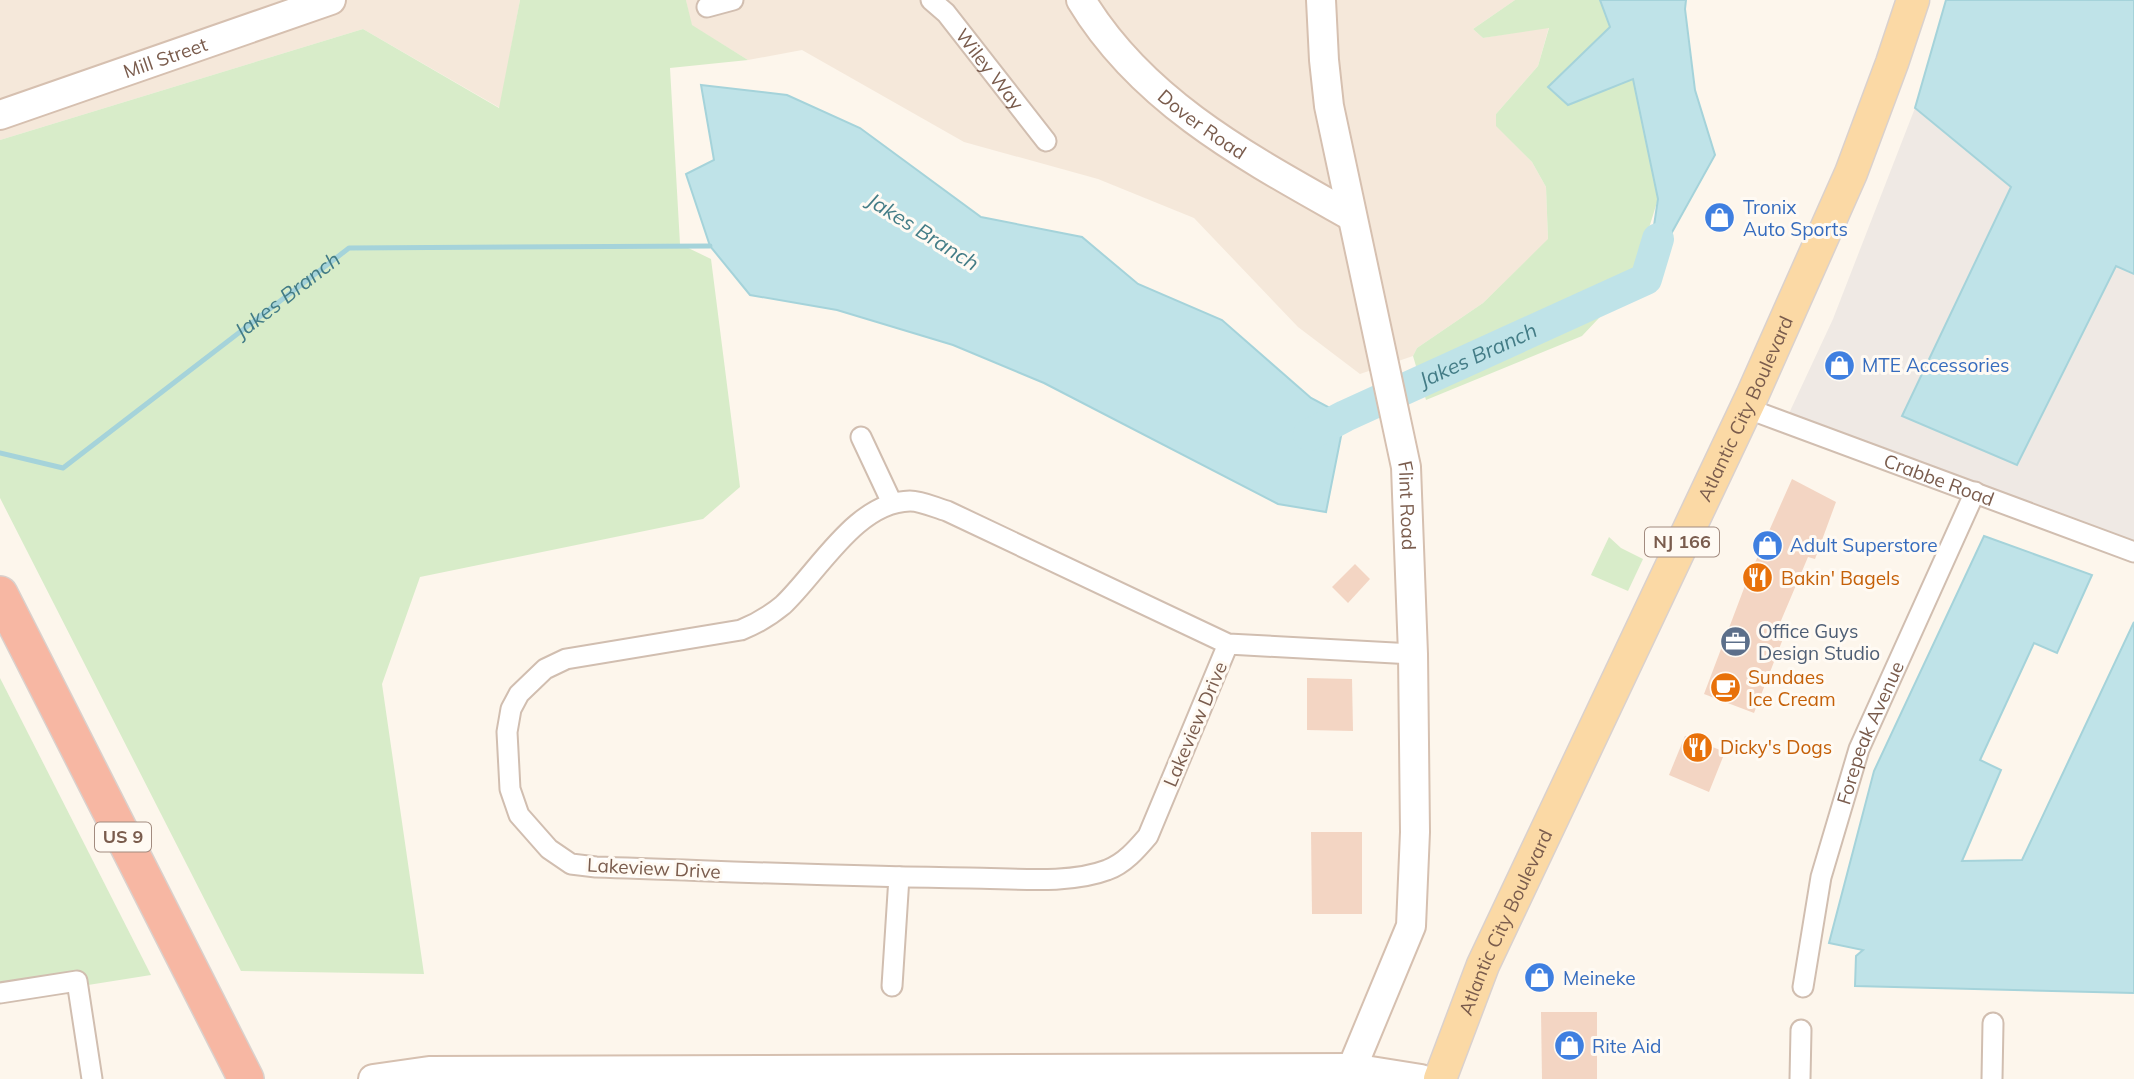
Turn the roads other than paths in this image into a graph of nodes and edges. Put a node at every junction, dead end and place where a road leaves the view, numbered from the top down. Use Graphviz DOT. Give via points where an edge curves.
graph roads {
  1 [pos="331,0"];
  2 [pos="733,0"];
  3 [pos="931,0"];
  4 [pos="1081,0"];
  5 [pos="1321,0"];
  6 [pos="1913,0"];
  7 [pos="707,7"];
  8 [pos="0,115"];
  9 [pos="1046,141"];
  10 [pos="1351,216"];
  11 [pos="1746,408"];
  12 [pos="861,437"];
  13 [pos="1975,492"];
  14 [pos="892,503"];
  15 [pos="2134,552"];
  16 [pos="0,594"];
  17 [pos="1228,644"];
  18 [pos="1413,654"];
  19 [pos="899,877"];
  20 [pos="892,986"];
  21 [pos="1803,987"];
  22 [pos="0,993"];
  23 [pos="1993,1023"];
  24 [pos="1801,1030"];
  25 [pos="1350,1074"];
  26 [pos="888,1075"];
  27 [pos="92,1079"];
  28 [pos="246,1079"];
  29 [pos="373,1079"];
  30 [pos="1421,1079"];
  31 [pos="1440,1079"];
  32 [pos="1800,1079"];
  33 [pos="1993,1079"];
  1 -- 8 [label="street, Mill Street"];
  2 -- 7 [label="street"];
  3 -- 9 [label="street, Wiley Way"];
  4 -- 10 [label="street, Dover Road" via="1125,59 1164,99 1251,159"];
  5 -- 10 [label="street, Flint Road" via="1329,106"];
  6 -- 11 [label="main road, Atlantic City Boulevard / NJ 166" via="1851,173"];
  10 -- 18 [label="street, Flint Road" via="1406,467"];
  11 -- 13 [label="street, Crabbe Road"];
  11 -- 31 [label="main road, Atlantic City Boulevard / NJ 166" via="1482,965"];
  12 -- 14 [label="street"];
  13 -- 15 [label="street, Crabbe Road"];
  13 -- 21 [label="street, Forepeak Avenue" via="1859,749 1821,877"];
  14 -- 17 [label="street, Lakeview Drive" via="914,501 947,511"];
  14 -- 19 [label="street, Lakeview Drive" via="845,535 781,607 753,625 566,659 545,669 519,694 507,732 510,789 519,815 549,849 571,864"];
  16 -- 28 [label="highway, US 9"];
  17 -- 18 [label="street, Lakeview Drive"];
  17 -- 19 [label="street, Lakeview Drive" via="1147,836 1129,856 1109,869 1060,878"];
  18 -- 25 [label="street, Flint Road" via="1411,926"];
  19 -- 20 [label="street"];
  22 -- 27 [label="street" via="77,981"];
  23 -- 33 [label="street"];
  24 -- 32 [label="street"];
  25 -- 26 [label="street"];
  25 -- 30 [label="street"];
  26 -- 29 [label="street" via="429,1071"];
}
